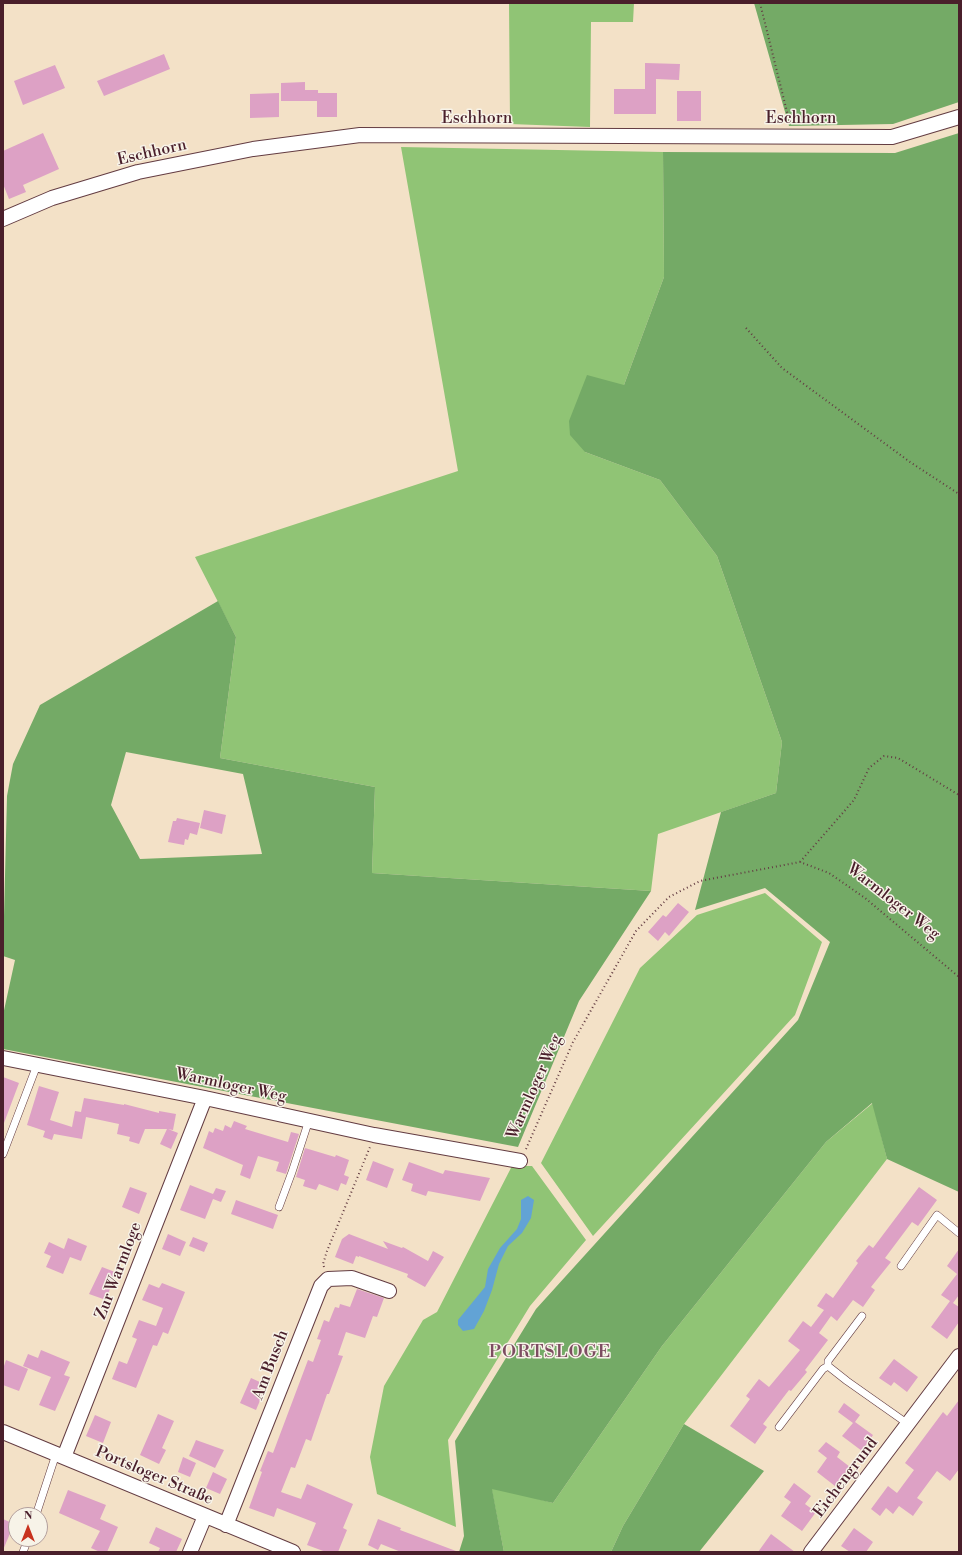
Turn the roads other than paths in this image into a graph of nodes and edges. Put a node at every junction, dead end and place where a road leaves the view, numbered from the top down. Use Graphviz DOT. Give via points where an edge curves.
graph roads {
  1 [pos="959,117"];
  2 [pos="3,219"];
  3 [pos="3,1058"];
  4 [pos="37,1065"];
  5 [pos="206,1098"];
  6 [pos="309,1120"];
  7 [pos="3,1154"];
  8 [pos="520,1161"];
  9 [pos="279,1207"];
  10 [pos="959,1233"];
  11 [pos="901,1266"];
  12 [pos="389,1291"];
  13 [pos="862,1316"];
  14 [pos="959,1356"];
  15 [pos="828,1366"];
  16 [pos="908,1424"];
  17 [pos="779,1427"];
  18 [pos="3,1432"];
  19 [pos="60,1456"];
  20 [pos="39,1507"];
  21 [pos="205,1516"];
  22 [pos="226,1525"];
  23 [pos="190,1552"];
  24 [pos="292,1552"];
  25 [pos="811,1552"];
  1 -- 2 [label="street, Eschhorn" via="892,137 360,135 253,149 138,172 52,198"];
  3 -- 4 [label="street, Warmloger Weg"];
  4 -- 5 [label="street, Warmloger Weg"];
  4 -- 7 [label="lane"];
  5 -- 6 [label="street, Warmloger Weg"];
  5 -- 19 [label="street, Zur Warmloge"];
  6 -- 8 [label="street, Warmloger Weg" via="374,1135"];
  6 -- 9 [label="lane"];
  10 -- 11 [label="lane" via="937,1215"];
  12 -- 22 [label="street, Am Busch" via="352,1278 328,1279 321,1286"];
  13 -- 15 [label="lane" via="828,1361"];
  14 -- 16 [label="street, Eichengrund"];
  15 -- 16 [label="lane"];
  15 -- 17 [label="lane" via="823,1369"];
  16 -- 25 [label="street, Eichengrund"];
  18 -- 19 [label="street, Portsloger Straße"];
  19 -- 20 [label="lane"];
  19 -- 21 [label="street, Portsloger Straße"];
  21 -- 22 [label="street, Portsloger Straße"];
  21 -- 23 [label="street"];
  22 -- 24 [label="street, Portsloger Straße"];
}
